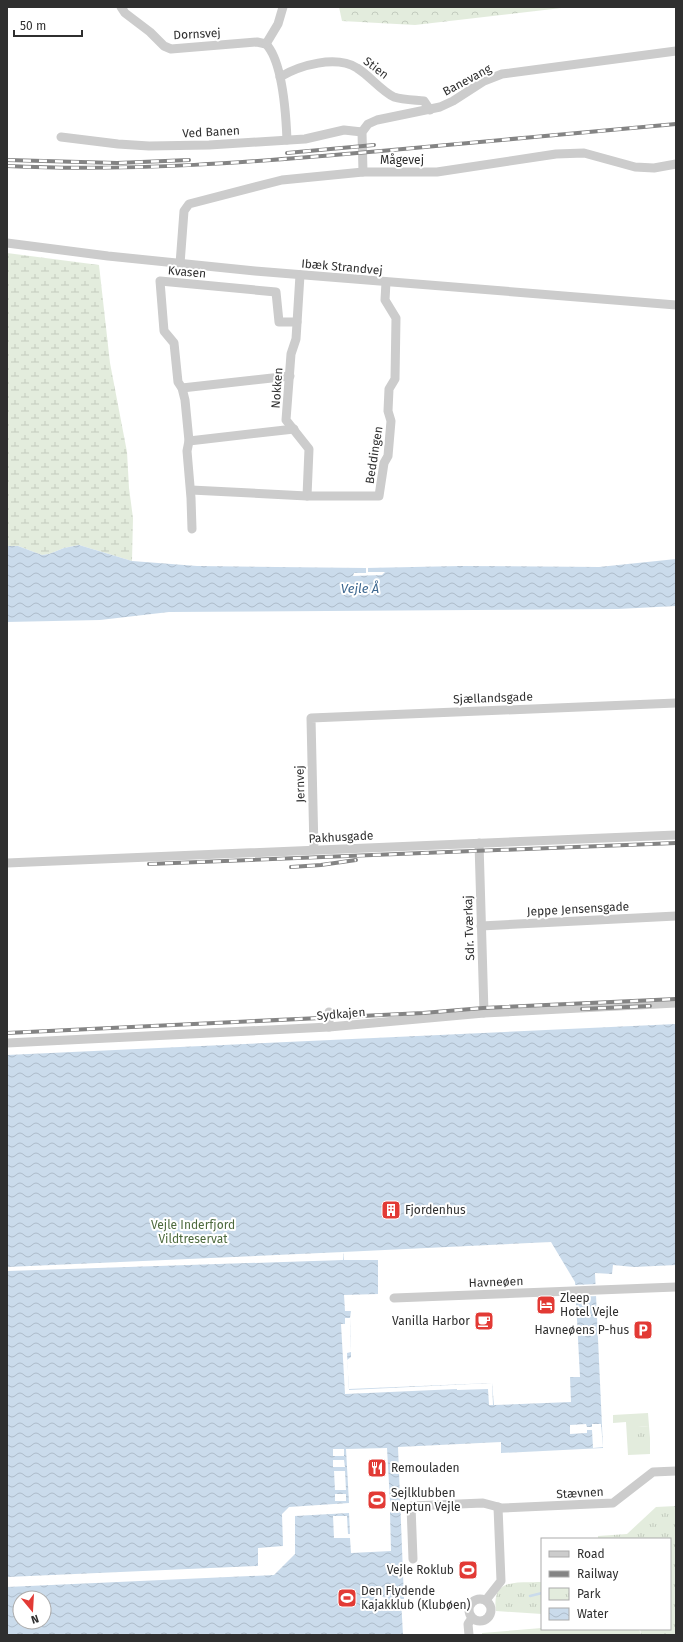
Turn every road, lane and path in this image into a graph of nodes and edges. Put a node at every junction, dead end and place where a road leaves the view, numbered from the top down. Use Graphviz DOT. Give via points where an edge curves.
graph roads {
  1 [pos="121,7"];
  2 [pos="283,7"];
  3 [pos="266,44"];
  4 [pos="676,51"];
  5 [pos="280,77"];
  6 [pos="430,110"];
  7 [pos="362,132"];
  8 [pos="61,137"];
  9 [pos="286,140"];
  10 [pos="676,164"];
  11 [pos="363,172"];
  12 [pos="7,243"];
  13 [pos="180,264"];
  14 [pos="300,275"];
  15 [pos="386,282"];
  16 [pos="676,305"];
  17 [pos="297,322"];
  18 [pos="290,376"];
  19 [pos="182,388"];
  20 [pos="294,430"];
  21 [pos="189,441"];
  22 [pos="191,490"];
  23 [pos="307,496"];
  24 [pos="192,529"];
  25 [pos="676,702"];
  26 [pos="310,718"];
  27 [pos="676,835"];
  28 [pos="479,843"];
  29 [pos="314,850"];
  30 [pos="7,863"];
  31 [pos="676,916"];
  32 [pos="481,926"];
  33 [pos="676,1003"];
  34 [pos="329,1012"];
  35 [pos="484,1013"];
  36 [pos="329,1027"];
  37 [pos="7,1043"];
  38 [pos="676,1287"];
  39 [pos="394,1298"];
  40 [pos="676,1471"];
  41 [pos="498,1507"];
  42 [pos="413,1559"];
  43 [pos="486,1600"];
  44 [pos="472,1618"];
  45 [pos="469,1635"];
  1 -- 3 [label="street, Dornsvej" via="164,46 171,49 257,42"];
  2 -- 3 [label="street" via="278,24"];
  3 -- 5 [label="street" via="270,48"];
  4 -- 6 [label="street, Banevang" via="502,74"];
  5 -- 6 [label="street, Stien" via="291,71 336,61 357,67 393,96 424,101"];
  5 -- 9 [label="street"];
  6 -- 7 [label="street, Banevang" via="376,120 368,124"];
  7 -- 9 [label="street, Ved Banen" via="344,130 305,139"];
  7 -- 11 [label="street"];
  8 -- 9 [label="street, Ved Banen" via="149,146"];
  10 -- 11 [label="street, Mågevej" via="654,168 635,167 584,153 556,154 437,172"];
  11 -- 13 [label="street, Mågevej" via="282,180 189,204 184,211"];
  12 -- 13 [label="street, Ibæk Strandvej"];
  13 -- 14 [label="street, Ibæk Strandvej"];
  14 -- 15 [label="street, Ibæk Strandvej"];
  14 -- 17 [label="street, Nokken"];
  15 -- 16 [label="street, Ibæk Strandvej"];
  15 -- 23 [label="street, Beddingen" via="385,300 396,318 395,379 390,389 388,456 384,463 379,496"];
  17 -- 18 [label="street, Nokken"];
  17 -- 19 [label="street, Kvasen" via="279,322 276,292 160,281 164,331 174,342 178,382"];
  18 -- 19 [label="street"];
  18 -- 20 [label="street, Nokken" via="286,420"];
  19 -- 21 [label="street, Kvasen"];
  20 -- 21 [label="street"];
  20 -- 23 [label="street, Nokken" via="310,450"];
  21 -- 22 [label="street, Kvasen" via="187,451"];
  22 -- 23 [label="street, Beddingen"];
  22 -- 24 [label="street, Kvasen"];
  25 -- 26 [label="street, Sjællandsgade"];
  26 -- 29 [label="street, Jernvej"];
  27 -- 28 [label="street, Pakhusgade"];
  28 -- 29 [label="street, Pakhusgade"];
  28 -- 32 [label="street, Sdr. Tværkaj"];
  29 -- 30 [label="street, Pakhusgade"];
  31 -- 32 [label="street, Jeppe Jensensgade"];
  32 -- 35 [label="street, Sdr. Tværkaj"];
  33 -- 35 [label="street, Sydkajen"];
  34 -- 36 [label="street"];
  35 -- 36 [label="street, Sydkajen"];
  36 -- 37 [label="street, Sydkajen"];
  38 -- 39 [label="street, Havneøen"];
  40 -- 41 [label="street, Stævnen" via="653,1472 613,1503"];
  41 -- 42 [label="street, Stævnen" via="483,1503 411,1506"];
  41 -- 43 [label="street" via="501,1581"];
  43 -- 44 [label="street" via="480,1598 471,1602 468,1610"];
  43 -- 44 [label="street" via="491,1609 488,1618 480,1621"];
  44 -- 45 [label="street" via="468,1624"];
}
